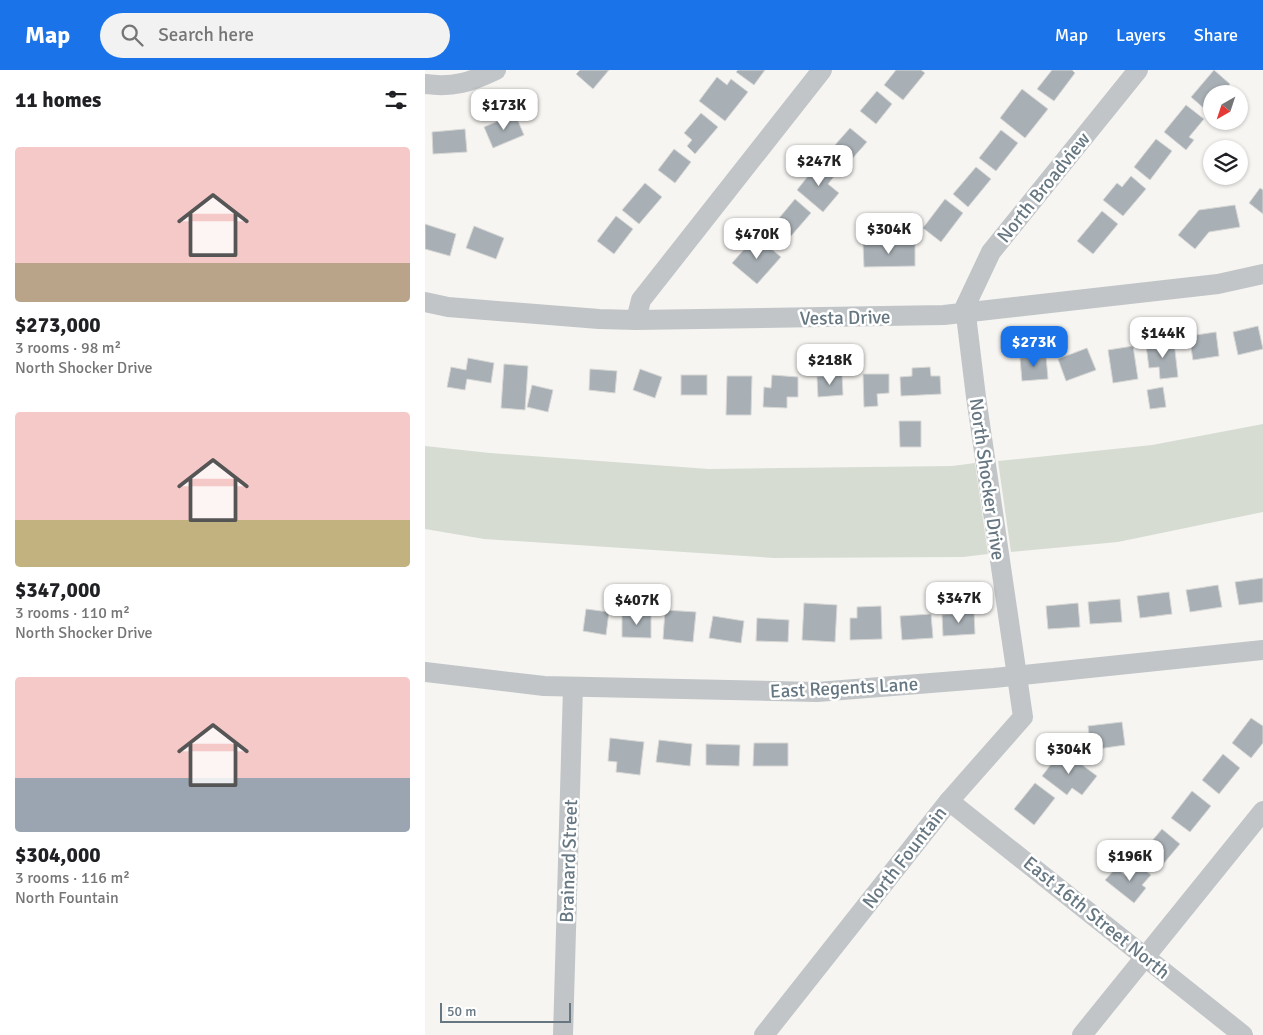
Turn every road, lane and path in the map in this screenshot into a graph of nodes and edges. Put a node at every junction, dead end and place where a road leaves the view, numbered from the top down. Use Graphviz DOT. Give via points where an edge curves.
graph roads {
  1 [pos="496,70"];
  2 [pos="822,70"];
  3 [pos="1138,70"];
  4 [pos="425,84"];
  5 [pos="1263,274"];
  6 [pos="425,302"];
  7 [pos="966,313"];
  8 [pos="636,320"];
  9 [pos="1263,650"];
  10 [pos="425,672"];
  11 [pos="1017,674"];
  12 [pos="573,687"];
  13 [pos="949,801"];
  14 [pos="1263,811"];
  15 [pos="1145,956"];
  16 [pos="563,1035"];
  17 [pos="763,1035"];
  18 [pos="1083,1035"];
  19 [pos="1243,1035"];
  1 -- 4 [label="street" via="471,82 437,86"];
  2 -- 8 [label="street" via="641,300"];
  3 -- 7 [label="street, North Broadview" via="991,252 965,307"];
  5 -- 7 [label="street, Vesta Drive" via="1218,284"];
  6 -- 8 [label="street, Vesta Drive" via="458,308"];
  7 -- 8 [label="street, Vesta Drive"];
  7 -- 11 [label="street, North Shocker Drive"];
  9 -- 11 [label="street, East Regents Lane"];
  10 -- 12 [label="street, East Regents Lane"];
  11 -- 12 [label="street, East Regents Lane" via="817,692"];
  11 -- 13 [label="street, North Fountain" via="1023,717"];
  12 -- 16 [label="street, Brainard Street"];
  13 -- 15 [label="street, East 16th Street North"];
  13 -- 17 [label="street, North Fountain"];
  14 -- 15 [label="street"];
  15 -- 18 [label="street"];
  15 -- 19 [label="street, East 16th Street North"];
}
